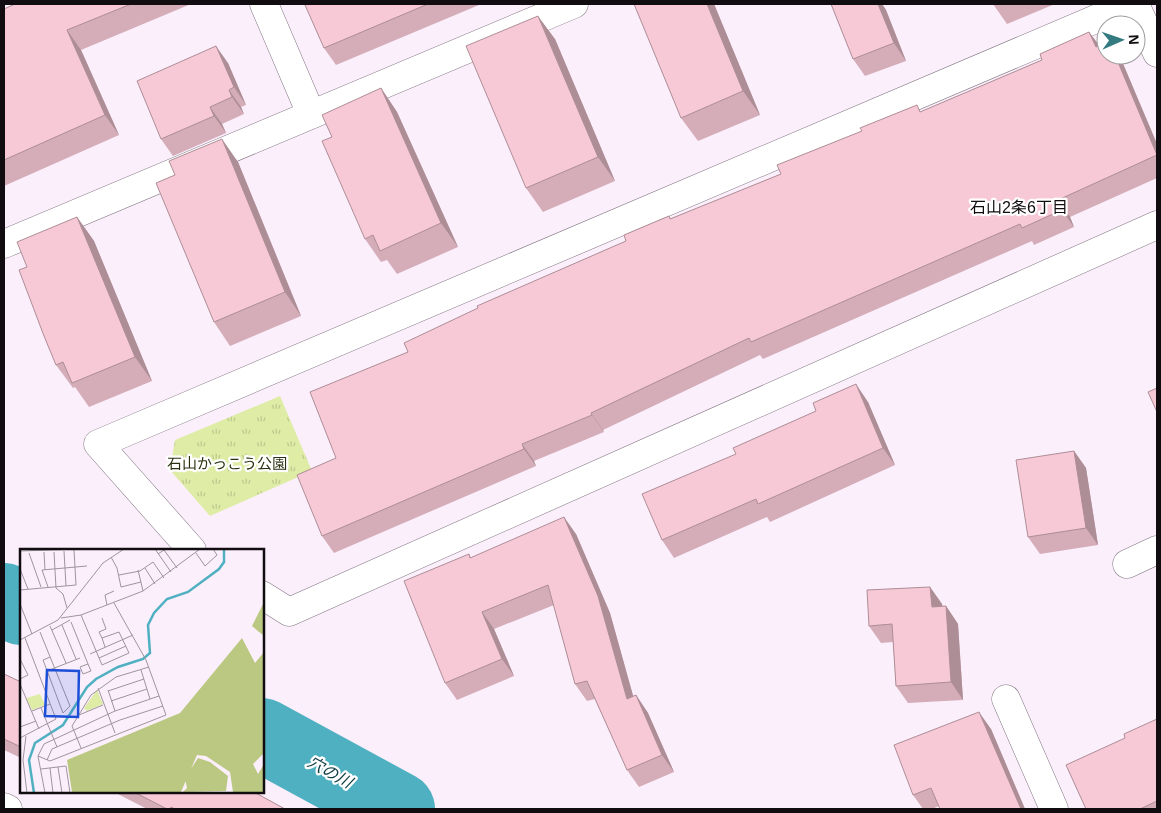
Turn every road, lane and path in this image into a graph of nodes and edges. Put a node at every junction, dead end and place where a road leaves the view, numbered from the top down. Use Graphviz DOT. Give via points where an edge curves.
graph roads {
  1 [pos="264,4"];
  2 [pos="574,4"];
  3 [pos="1130,4"];
  4 [pos="1135,4"];
  5 [pos="1157,52"];
  6 [pos="311,114"];
  7 [pos="1157,225"];
  8 [pos="4,244"];
  9 [pos="191,549"];
  10 [pos="1157,550"];
  11 [pos="1127,564"];
  12 [pos="264,596"];
  13 [pos="1006,699"];
  14 [pos="4,807"];
  15 [pos="8,809"];
  16 [pos="1054,809"];
  1 -- 6 [label="street"];
  2 -- 6 [label="street"];
  3 -- 9 [label="street" via="98,444"];
  4 -- 5 [label="street"];
  6 -- 8 [label="street"];
  7 -- 12 [label="street" via="289,612"];
  10 -- 11 [label="street"];
  13 -- 16 [label="street"];
  14 -- 15 [label="street"];
}
